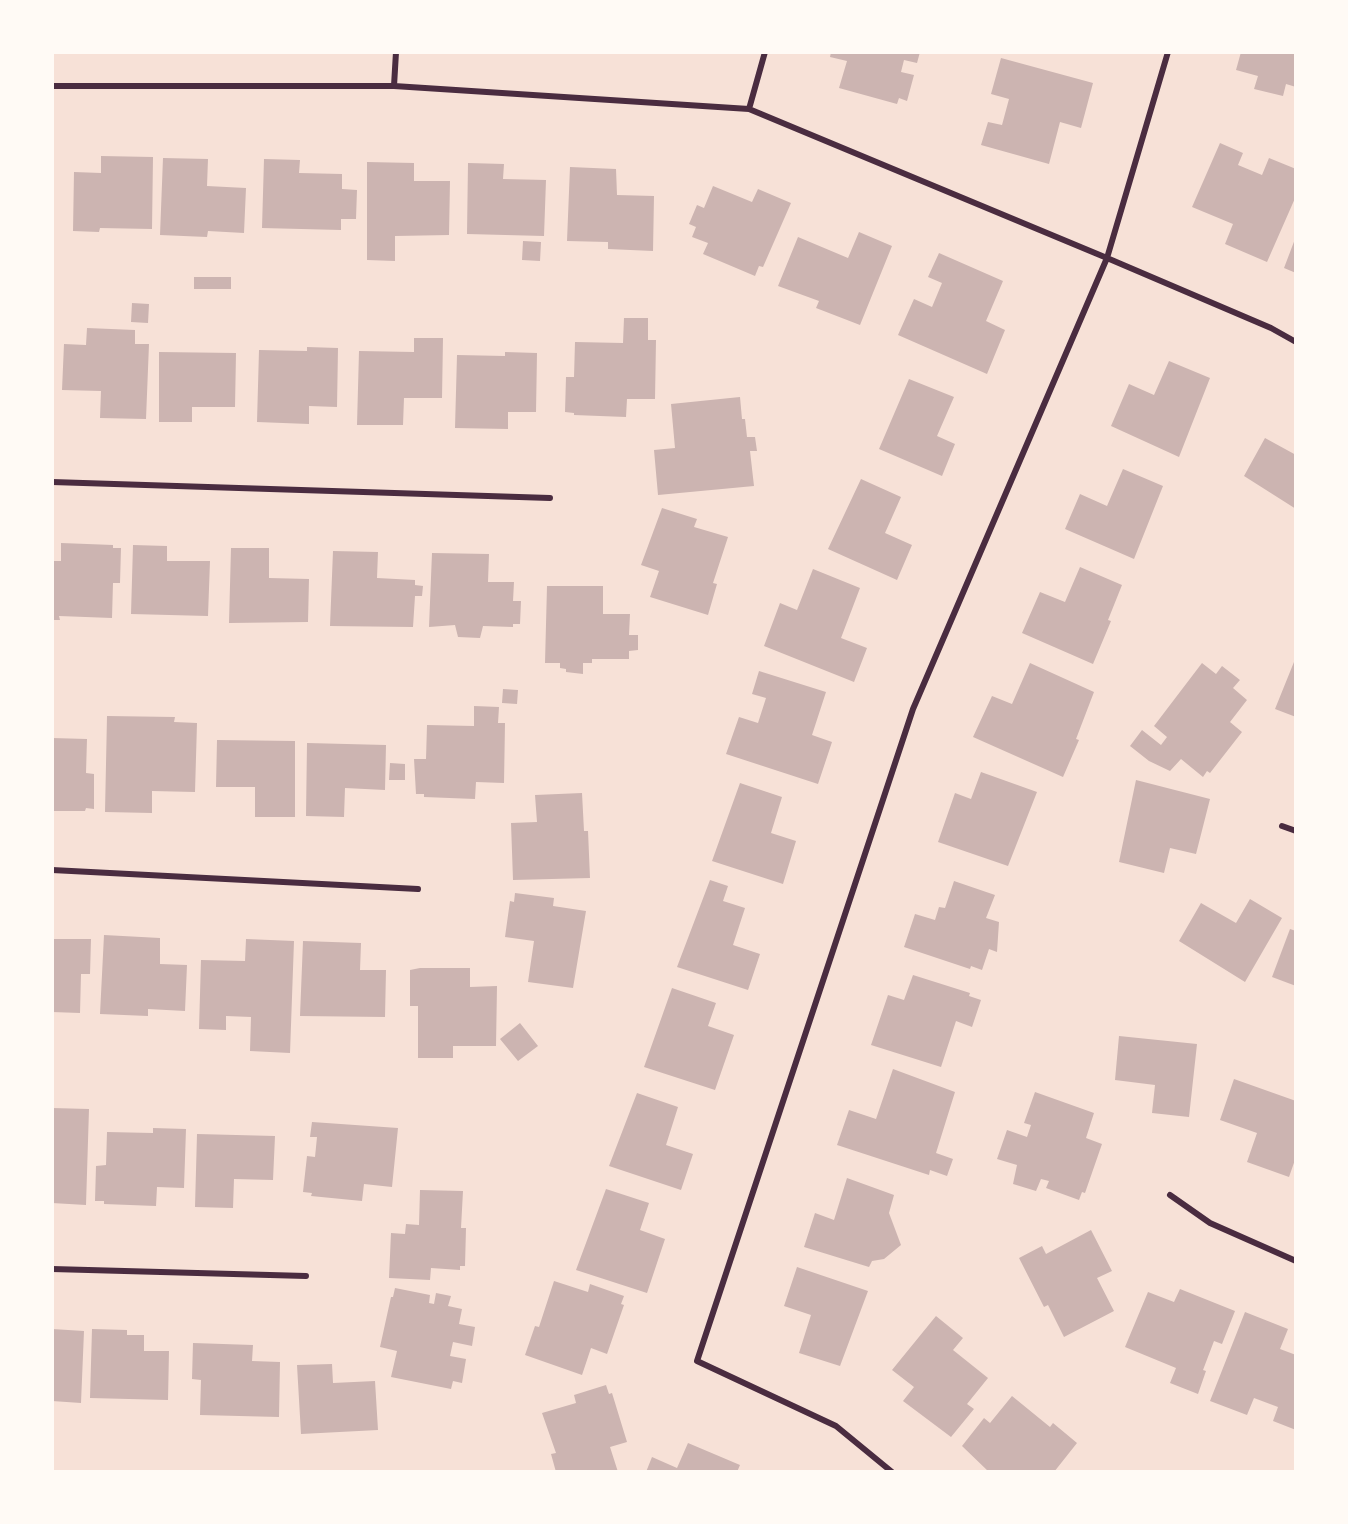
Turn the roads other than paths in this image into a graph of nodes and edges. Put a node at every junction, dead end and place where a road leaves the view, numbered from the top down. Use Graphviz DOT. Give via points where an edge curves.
graph roads {
  1 [pos="396,52"];
  2 [pos="765,52"];
  3 [pos="1168,52"];
  4 [pos="52,86"];
  5 [pos="394,86"];
  6 [pos="749,109"];
  7 [pos="1107,258"];
  8 [pos="1296,342"];
  9 [pos="52,482"];
  10 [pos="550,498"];
  11 [pos="1282,825"];
  12 [pos="1296,831"];
  13 [pos="52,870"];
  14 [pos="418,889"];
  15 [pos="1170,1195"];
  16 [pos="1296,1261"];
  17 [pos="52,1269"];
  18 [pos="306,1276"];
  19 [pos="892,1472"];
  1 -- 5 [label="street"];
  2 -- 6 [label="street"];
  3 -- 7 [label="street"];
  4 -- 5 [label="street"];
  5 -- 6 [label="street"];
  6 -- 7 [label="street"];
  7 -- 8 [label="street"];
  7 -- 19 [label="street" via="913,709 697,1360 836,1426"];
  9 -- 10 [label="street"];
  11 -- 12 [label="street"];
  13 -- 14 [label="street"];
  15 -- 16 [label="street" via="1210,1223"];
  17 -- 18 [label="street"];
}
